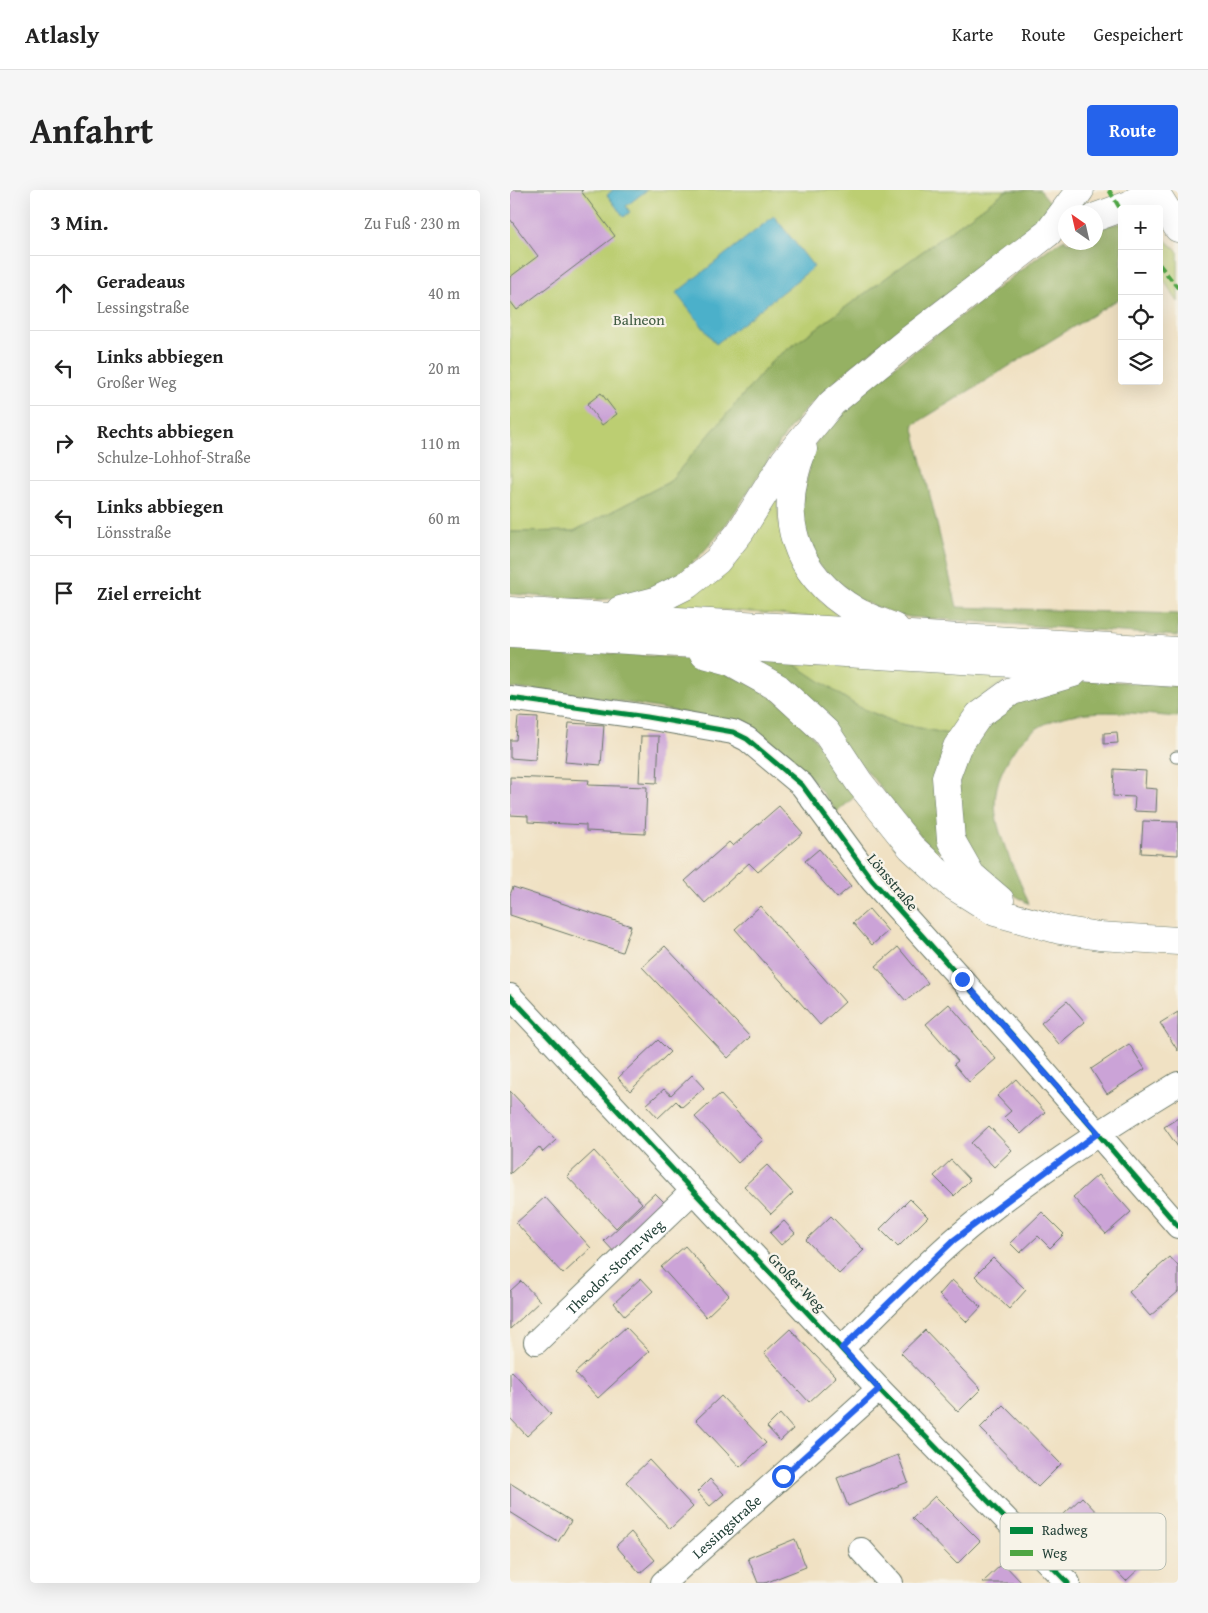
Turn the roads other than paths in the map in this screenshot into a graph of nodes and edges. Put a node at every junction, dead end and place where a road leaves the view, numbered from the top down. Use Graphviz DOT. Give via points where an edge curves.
graph roads {
  1 [pos="1080,190"];
  2 [pos="1154,190"];
  3 [pos="1103,214"];
  4 [pos="1178,228"];
  5 [pos="1057,230"];
  6 [pos="813,425"];
  7 [pos="510,611"];
  8 [pos="594,616"];
  9 [pos="510,633"];
  10 [pos="913,635"];
  11 [pos="658,642"];
  12 [pos="1178,651"];
  13 [pos="1091,668"];
  14 [pos="1178,673"];
  15 [pos="510,698"];
  16 [pos="1060,930"];
  17 [pos="1178,941"];
  18 [pos="510,996"];
  19 [pos="1178,1084"];
  20 [pos="1098,1133"];
  21 [pos="693,1191"];
  22 [pos="1178,1226"];
  23 [pos="536,1342"];
  24 [pos="842,1348"];
  25 [pos="879,1389"];
  26 [pos="1000,1513"];
  27 [pos="861,1550"];
  28 [pos="1055,1570"];
  29 [pos="663,1583"];
  30 [pos="891,1583"];
  31 [pos="1068,1583"];
  1 -- 5 [label="main road"];
  2 -- 3 [label="main road" via="1129,205"];
  2 -- 4 [label="main road"];
  5 -- 6 [label="main road" via="860,379"];
  6 -- 8 [label="main road" via="785,460 740,532 716,561 687,585 655,601"];
  6 -- 10 [label="main road" via="797,464 790,500 797,548 812,573 831,593 856,611"];
  7 -- 8 [label="main road"];
  8 -- 10 [label="main road"];
  9 -- 11 [label="main road"];
  10 -- 12 [label="main road"];
  11 -- 13 [label="main road"];
  11 -- 16 [label="main road" via="730,661 778,688 826,732 911,847 952,885 995,912"];
  13 -- 14 [label="main road"];
  13 -- 16 [label="main road" via="1012,691 979,715 956,746 946,777 951,840 972,875 1001,900"];
  15 -- 20 [label="street, Lönsstraße" via="647,717 733,732 747,739 802,784 872,880"];
  16 -- 17 [label="main road"];
  18 -- 21 [label="street, Großer Weg"];
  19 -- 20 [label="street"];
  20 -- 22 [label="street, Lönsstraße"];
  20 -- 24 [label="street" via="954,1240"];
  21 -- 23 [label="street, Theodor-Storm-Weg"];
  21 -- 24 [label="street, Großer Weg"];
  24 -- 25 [label="street, Großer Weg"];
  25 -- 26 [label="street, Großer Weg"];
  25 -- 29 [label="street, Lessingstraße"];
  27 -- 30 [label="street"];
  28 -- 31 [label="street, Großer Weg"];
}
